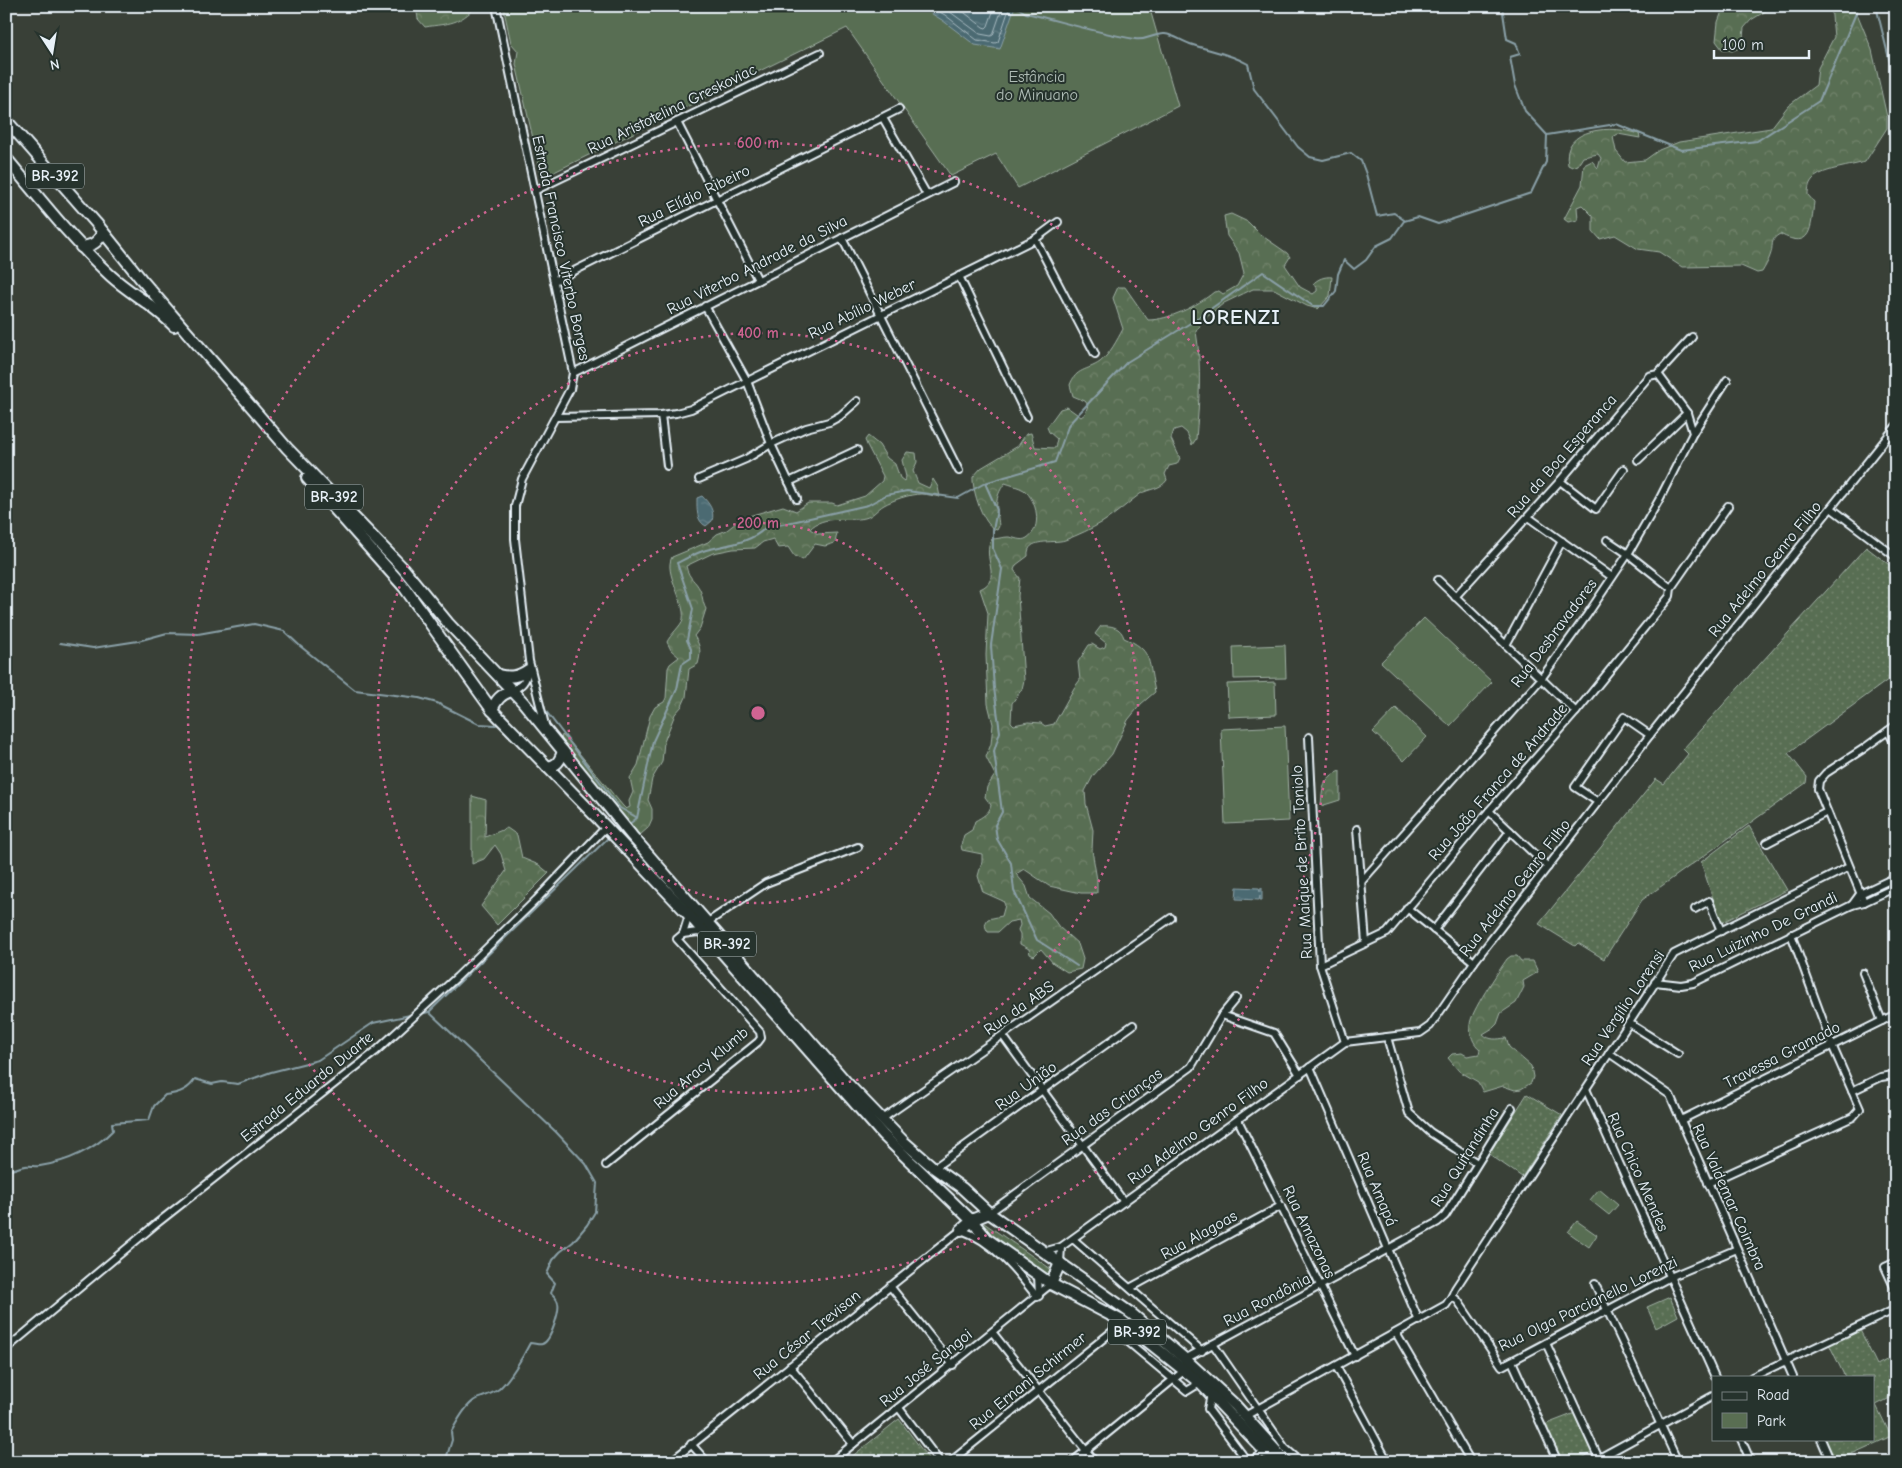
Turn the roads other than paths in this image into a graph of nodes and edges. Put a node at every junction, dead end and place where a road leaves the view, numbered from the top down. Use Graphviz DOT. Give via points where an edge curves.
graph roads {
  1 [pos="496,6"];
  2 [pos="820,53"];
  3 [pos="899,110"];
  4 [pos="883,118"];
  5 [pos="6,120"];
  6 [pos="677,122"];
  7 [pos="6,158"];
  8 [pos="954,182"];
  9 [pos="536,190"];
  10 [pos="927,195"];
  11 [pos="717,200"];
  12 [pos="1058,222"];
  13 [pos="103,232"];
  14 [pos="842,238"];
  15 [pos="1034,239"];
  16 [pos="81,247"];
  17 [pos="959,276"];
  18 [pos="758,280"];
  19 [pos="554,281"];
  20 [pos="705,306"];
  21 [pos="881,315"];
  22 [pos="1692,337"];
  23 [pos="1095,354"];
  24 [pos="573,372"];
  25 [pos="1658,374"];
  26 [pos="1727,380"];
  27 [pos="747,381"];
  28 [pos="857,401"];
  29 [pos="1687,413"];
  30 [pos="661,415"];
  31 [pos="555,417"];
  32 [pos="1027,417"];
  33 [pos="1896,426"];
  34 [pos="1694,433"];
  35 [pos="771,444"];
  36 [pos="857,450"];
  37 [pos="1638,460"];
  38 [pos="667,466"];
  39 [pos="1624,469"];
  40 [pos="959,471"];
  41 [pos="700,479"];
  42 [pos="1560,481"];
  43 [pos="789,482"];
  44 [pos="797,499"];
  45 [pos="1728,506"];
  46 [pos="1832,508"];
  47 [pos="1528,517"];
  48 [pos="1607,540"];
  49 [pos="1562,542"];
  50 [pos="1628,554"];
  51 [pos="1896,557"];
  52 [pos="1612,577"];
  53 [pos="1438,580"];
  54 [pos="1671,588"];
  55 [pos="1455,597"];
  56 [pos="1506,645"];
  57 [pos="529,667"];
  58 [pos="498,675"];
  59 [pos="1540,678"];
  60 [pos="512,691"];
  61 [pos="492,710"];
  62 [pos="1576,712"];
  63 [pos="1896,725"];
  64 [pos="1888,731"];
  65 [pos="548,733"];
  66 [pos="1650,735"];
  67 [pos="1309,737"];
  68 [pos="1896,746"];
  69 [pos="563,751"];
  70 [pos="547,767"];
  71 [pos="1598,802"];
  72 [pos="1489,811"];
  73 [pos="1827,812"];
  74 [pos="606,827"];
  75 [pos="1358,829"];
  76 [pos="1510,831"];
  77 [pos="1767,843"];
  78 [pos="858,847"];
  79 [pos="1548,867"];
  80 [pos="1849,867"];
  81 [pos="1896,877"];
  82 [pos="1361,882"];
  83 [pos="1896,887"];
  84 [pos="1860,894"];
  85 [pos="1864,902"];
  86 [pos="1852,905"];
  87 [pos="1407,908"];
  88 [pos="1695,909"];
  89 [pos="689,915"];
  90 [pos="1171,918"];
  91 [pos="708,922"];
  92 [pos="1434,930"];
  93 [pos="1721,931"];
  94 [pos="706,934"];
  95 [pos="1791,934"];
  96 [pos="680,937"];
  97 [pos="1366,943"];
  98 [pos="1474,962"];
  99 [pos="1320,965"];
  100 [pos="1863,973"];
  101 [pos="1655,982"];
  102 [pos="1236,998"];
  103 [pos="1896,1014"];
  104 [pos="1222,1015"];
  105 [pos="1882,1021"];
  106 [pos="1629,1023"];
  107 [pos="1133,1025"];
  108 [pos="1003,1036"];
  109 [pos="1387,1037"];
  110 [pos="1345,1042"];
  111 [pos="1832,1045"];
  112 [pos="1609,1053"];
  113 [pos="1678,1054"];
  114 [pos="1310,1067"];
  115 [pos="1300,1075"];
  116 [pos="1896,1078"];
  117 [pos="1586,1089"];
  118 [pos="1043,1091"];
  119 [pos="1852,1091"];
  120 [pos="1512,1108"];
  121 [pos="882,1119"];
  122 [pos="1238,1120"];
  123 [pos="1681,1120"];
  124 [pos="1083,1145"];
  125 [pos="1478,1163"];
  126 [pos="606,1165"];
  127 [pos="934,1168"];
  128 [pos="1708,1183"];
  129 [pos="1124,1202"];
  130 [pos="1281,1206"];
  131 [pos="977,1222"];
  132 [pos="1072,1239"];
  133 [pos="1061,1247"];
  134 [pos="1388,1249"];
  135 [pos="1737,1249"];
  136 [pos="1041,1251"];
  137 [pos="1896,1262"];
  138 [pos="1060,1263"];
  139 [pos="1038,1275"];
  140 [pos="1670,1277"];
  141 [pos="1052,1284"];
  142 [pos="1596,1284"];
  143 [pos="890,1286"];
  144 [pos="1321,1287"];
  145 [pos="1130,1288"];
  146 [pos="1896,1291"];
  147 [pos="1038,1296"];
  148 [pos="1452,1296"];
  149 [pos="1896,1309"];
  150 [pos="1608,1310"];
  151 [pos="1122,1321"];
  152 [pos="1419,1321"];
  153 [pos="1114,1330"];
  154 [pos="993,1333"];
  155 [pos="1396,1333"];
  156 [pos="1546,1343"];
  157 [pos="1213,1344"];
  158 [pos="6,1349"];
  159 [pos="1202,1350"];
  160 [pos="1355,1356"];
  161 [pos="1185,1359"];
  162 [pos="1785,1360"];
  163 [pos="1512,1361"];
  164 [pos="953,1365"];
  165 [pos="790,1366"];
  166 [pos="1336,1366"];
  167 [pos="1185,1370"];
  168 [pos="1715,1376"];
  169 [pos="1754,1376"];
  170 [pos="1793,1376"];
  171 [pos="1173,1379"];
  172 [pos="1200,1383"];
  173 [pos="1039,1391"];
  174 [pos="1211,1393"];
  175 [pos="1712,1397"];
  176 [pos="899,1408"];
  177 [pos="1258,1410"];
  178 [pos="1245,1416"];
  179 [pos="1661,1424"];
  180 [pos="1741,1440"];
  181 [pos="1821,1440"];
  182 [pos="692,1444"];
  183 [pos="853,1444"];
  184 [pos="1086,1450"];
  185 [pos="1266,1452"];
  186 [pos="1600,1460"];
  187 [pos="670,1462"];
  188 [pos="707,1462"];
  189 [pos="831,1462"];
  190 [pos="940,1462"];
  191 [pos="950,1462"];
  192 [pos="1072,1462"];
  193 [pos="1095,1462"];
  194 [pos="1249,1462"];
  195 [pos="1275,1462"];
  196 [pos="1286,1462"];
  197 [pos="1301,1462"];
  198 [pos="1388,1462"];
  199 [pos="1471,1462"];
  200 [pos="1558,1462"];
  201 [pos="1592,1462"];
  202 [pos="1678,1462"];
  203 [pos="1751,1462"];
  204 [pos="1831,1462"];
  1 -- 9 [label="street, Estrada Francisco Viterbo Borges"];
  2 -- 6 [label="street, Rua Aristotelina Greskoviac"];
  3 -- 4 [label="street, Rua Elídio Ribeiro"];
  4 -- 10 [label="street"];
  4 -- 11 [label="street, Rua Elídio Ribeiro"];
  5 -- 13 [label="highway, BR-392"];
  6 -- 9 [label="street, Rua Aristotelina Greskoviac"];
  6 -- 11 [label="street"];
  7 -- 16 [label="highway, BR-392"];
  8 -- 10 [label="street, Rua Viterbo Andrade da Silva"];
  9 -- 19 [label="street, Estrada Francisco Viterbo Borges"];
  10 -- 14 [label="street, Rua Viterbo Andrade da Silva"];
  11 -- 18 [label="street"];
  11 -- 19 [label="street, Rua Elídio Ribeiro"];
  12 -- 15 [label="street, Rua Abílio Weber"];
  13 -- 16 [label="highway" via="94,244"];
  13 -- 58 [label="highway, BR-392" via="287,448 402,567 448,623"];
  14 -- 18 [label="street, Rua Viterbo Andrade da Silva"];
  14 -- 21 [label="street"];
  15 -- 17 [label="street, Rua Abílio Weber"];
  15 -- 23 [label="street"];
  16 -- 61 [label="highway, BR-392 / BR-392" via="178,330 404,587"];
  17 -- 21 [label="street, Rua Abílio Weber"];
  17 -- 32 [label="street"];
  18 -- 20 [label="street, Rua Viterbo Andrade da Silva"];
  19 -- 24 [label="street, Estrada Francisco Viterbo Borges"];
  20 -- 24 [label="street, Rua Viterbo Andrade da Silva"];
  20 -- 27 [label="street"];
  21 -- 27 [label="street, Rua Abílio Weber"];
  21 -- 40 [label="street"];
  22 -- 25 [label="street, Rua da Boa Esperanca"];
  24 -- 31 [label="street, Estrada Francisco Viterbo Borges" via="570,389"];
  25 -- 29 [label="street"];
  25 -- 42 [label="street, Rua da Boa Esperanca" via="1649,376"];
  26 -- 34 [label="street, Rua Desbravadores"];
  27 -- 30 [label="street, Rua Abílio Weber" via="691,409"];
  27 -- 35 [label="street"];
  28 -- 35 [label="street" via="829,422 806,428"];
  29 -- 34 [label="street"];
  29 -- 37 [label="street"];
  30 -- 31 [label="street, Rua Abílio Weber"];
  30 -- 38 [label="street"];
  31 -- 57 [label="street, Estrada Francisco Viterbo Borges" via="522,479 515,506 515,538"];
  33 -- 46 [label="street, Rua Adelmo Genro Filho"];
  34 -- 50 [label="street, Rua Desbravadores"];
  35 -- 41 [label="street"];
  35 -- 43 [label="street"];
  36 -- 43 [label="street"];
  39 -- 42 [label="street" via="1596,509"];
  42 -- 47 [label="street, Rua da Boa Esperanca"];
  43 -- 44 [label="street"];
  45 -- 54 [label="street, Rua João Franca de Andrade"];
  46 -- 51 [label="street"];
  46 -- 66 [label="street, Rua Adelmo Genro Filho"];
  47 -- 49 [label="street"];
  47 -- 55 [label="street, Rua da Boa Esperanca"];
  48 -- 50 [label="street"];
  49 -- 52 [label="street"];
  49 -- 56 [label="street"];
  50 -- 52 [label="street, Rua Desbravadores"];
  50 -- 54 [label="street"];
  52 -- 59 [label="street, Rua Desbravadores"];
  53 -- 55 [label="street"];
  54 -- 62 [label="street, Rua João Franca de Andrade" via="1670,596"];
  55 -- 56 [label="street"];
  56 -- 59 [label="street"];
  57 -- 58 [label="highway" via="520,676"];
  57 -- 60 [label="street" via="526,680"];
  57 -- 65 [label="street, Estrada Francisco Viterbo Borges"];
  58 -- 60 [label="highway, BR-392"];
  59 -- 62 [label="street"];
  59 -- 82 [label="street, Rua Desbravadores"];
  60 -- 61 [label="highway" via="498,699"];
  60 -- 65 [label="highway, BR-392"];
  61 -- 70 [label="highway, BR-392"];
  62 -- 72 [label="street, Rua João Franca de Andrade"];
  63 -- 64 [label="street"];
  64 -- 68 [label="street"];
  64 -- 73 [label="street" via="1826,773 1818,790"];
  65 -- 69 [label="highway, BR-392"];
  66 -- 71 [label="street, Rua Adelmo Genro Filho"];
  66 -- 71 [label="street" via="1624,717 1576,787"];
  67 -- 99 [label="street, Rua Maique de Brito Toniolo"];
  69 -- 70 [label="highway" via="558,764"];
  69 -- 91 [label="highway, BR-392"];
  70 -- 74 [label="highway, BR-392"];
  71 -- 79 [label="street, Rua Adelmo Genro Filho"];
  72 -- 76 [label="street"];
  72 -- 87 [label="street, Rua João Franca de Andrade"];
  73 -- 77 [label="street"];
  73 -- 80 [label="street"];
  74 -- 89 [label="highway, BR-392"];
  74 -- 158 [label="street, Estrada Eduardo Duarte" via="457,977 375,1052 156,1224"];
  75 -- 82 [label="street"];
  76 -- 79 [label="street"];
  76 -- 92 [label="street"];
  78 -- 91 [label="street" via="766,883"];
  79 -- 98 [label="street, Rua Adelmo Genro Filho"];
  80 -- 84 [label="street, Rua Luizinho De Grandi"];
  80 -- 93 [label="street, Rua Vergílio Lorensi"];
  81 -- 84 [label="street"];
  82 -- 97 [label="street"];
  83 -- 85 [label="street"];
  84 -- 85 [label="street, Rua Luizinho De Grandi"];
  84 -- 86 [label="street, Rua Luizinho De Grandi"];
  85 -- 86 [label="street, Rua Luizinho De Grandi"];
  86 -- 95 [label="street, Rua Luizinho De Grandi"];
  87 -- 92 [label="street"];
  87 -- 97 [label="street, Rua João Franca de Andrade" via="1387,933"];
  88 -- 93 [label="street" via="1711,902"];
  89 -- 94 [label="highway, BR-392"];
  89 -- 96 [label="street"];
  90 -- 108 [label="street, Rua da ABS"];
  91 -- 121 [label="highway, BR-392"];
  92 -- 98 [label="street"];
  93 -- 101 [label="street, Rua Vergílio Lorensi" via="1674,954"];
  94 -- 96 [label="street" via="698,932"];
  94 -- 131 [label="highway, BR-392 / BR-392" via="883,1135 962,1212"];
  95 -- 101 [label="street, Rua Luizinho De Grandi" via="1693,982 1681,985"];
  95 -- 111 [label="street"];
  96 -- 126 [label="street, Rua Aracy Klumb" via="760,1032 761,1038"];
  97 -- 99 [label="street, Rua João Franca de Andrade"];
  98 -- 109 [label="street, Rua Adelmo Genro Filho" via="1430,1026 1420,1033"];
  99 -- 110 [label="street, Rua Maique de Brito Toniolo"];
  100 -- 105 [label="street"];
  101 -- 106 [label="street, Rua Vergílio Lorensi"];
  102 -- 104 [label="street, Rua das Crianças"];
  103 -- 105 [label="street, Travessa Gramado"];
  104 -- 115 [label="street" via="1274,1033"];
  104 -- 124 [label="street, Rua das Crianças" via="1191,1067"];
  105 -- 111 [label="street, Travessa Gramado"];
  106 -- 112 [label="street, Rua Vergílio Lorensi"];
  106 -- 113 [label="street"];
  107 -- 118 [label="street, Rua União"];
  108 -- 118 [label="street"];
  108 -- 121 [label="street, Rua da ABS"];
  109 -- 110 [label="street, Rua Adelmo Genro Filho"];
  109 -- 125 [label="street" via="1409,1113 1430,1132"];
  110 -- 114 [label="street, Rua Adelmo Genro Filho"];
  111 -- 119 [label="street"];
  111 -- 123 [label="street, Travessa Gramado"];
  112 -- 117 [label="street, Rua Vergílio Lorensi"];
  112 -- 123 [label="street, Rua Valdemar Coimbra" via="1670,1095"];
  114 -- 115 [label="street, Rua Adelmo Genro Filho"];
  114 -- 134 [label="street, Rua Amapá"];
  115 -- 122 [label="street, Rua Adelmo Genro Filho"];
  116 -- 119 [label="street" via="1893,1075 1881,1076"];
  117 -- 140 [label="street, Rua Chico Mendes"];
  117 -- 148 [label="street, Rua Vergílio Lorensi"];
  118 -- 124 [label="street"];
  118 -- 127 [label="street, Rua União"];
  119 -- 128 [label="street" via="1860,1109 1853,1117"];
  120 -- 125 [label="street, Rua Quitandinha"];
  121 -- 127 [label="highway, BR-392"];
  122 -- 129 [label="street, Rua Adelmo Genro Filho"];
  122 -- 130 [label="street, Rua Amazonas"];
  123 -- 128 [label="street, Rua Valdemar Coimbra"];
  124 -- 129 [label="street"];
  124 -- 131 [label="street, Rua das Crianças"];
  125 -- 134 [label="street, Rua Quitandinha" via="1445,1216"];
  127 -- 131 [label="highway, BR-392" via="962,1188"];
  128 -- 135 [label="street, Rua Valdemar Coimbra"];
  129 -- 132 [label="street, Rua Adelmo Genro Filho"];
  130 -- 144 [label="street, Rua Amazonas"];
  130 -- 145 [label="street, Rua Alagoas"];
  131 -- 136 [label="highway, BR-392"];
  131 -- 139 [label="highway, BR-392" via="988,1239"];
  131 -- 143 [label="street, Rua César Trevisan"];
  131 -- 147 [label="street" via="970,1233 998,1253"];
  132 -- 133 [label="street, Rua Adelmo Genro Filho"];
  132 -- 145 [label="street"];
  133 -- 136 [label="street, Rua Adelmo Genro Filho" via="1045,1253"];
  133 -- 138 [label="street"];
  134 -- 144 [label="street, Rua Rondônia"];
  134 -- 152 [label="street, Rua Amapá"];
  135 -- 140 [label="street, Rua Olga Parcianello Lorenzi"];
  135 -- 162 [label="street, Rua Valdemar Coimbra"];
  136 -- 138 [label="highway, BR-392"];
  137 -- 146 [label="street" via="1885,1267"];
  138 -- 141 [label="highway"];
  138 -- 161 [label="highway, BR-392" via="1132,1314"];
  139 -- 141 [label="highway, BR-392"];
  139 -- 147 [label="street"];
  140 -- 150 [label="street, Rua Olga Parcianello Lorenzi"];
  140 -- 168 [label="street, Rua Chico Mendes"];
  141 -- 147 [label="street, Rua José Sangoi"];
  141 -- 151 [label="highway, BR-392"];
  142 -- 150 [label="street"];
  143 -- 164 [label="street"];
  143 -- 165 [label="street, Rua César Trevisan"];
  144 -- 157 [label="street, Rua Rondônia"];
  144 -- 160 [label="street, Rua Amazonas"];
  145 -- 159 [label="street"];
  147 -- 154 [label="street, Rua José Sangoi"];
  148 -- 152 [label="street" via="1446,1305"];
  148 -- 163 [label="street, Rua Olga Parcianello Lorenzi" via="1502,1366"];
  149 -- 162 [label="street"];
  150 -- 156 [label="street, Rua Olga Parcianello Lorenzi"];
  150 -- 179 [label="street"];
  151 -- 153 [label="street, Rua Ernani Schirmer"];
  151 -- 167 [label="highway, BR-392"];
  152 -- 155 [label="street"];
  153 -- 171 [label="street"];
  153 -- 173 [label="street, Rua Ernani Schirmer"];
  154 -- 164 [label="street, Rua José Sangoi"];
  154 -- 173 [label="street"];
  155 -- 160 [label="street"];
  155 -- 199 [label="street"];
  156 -- 163 [label="street, Rua Olga Parcianello Lorenzi"];
  156 -- 186 [label="street"];
  157 -- 159 [label="street, Rua Rondônia"];
  157 -- 177 [label="street"];
  159 -- 161 [label="street, Rua Rondônia"];
  160 -- 166 [label="street"];
  161 -- 178 [label="highway, BR-392"];
  162 -- 169 [label="street"];
  162 -- 170 [label="street, Rua Valdemar Coimbra"];
  163 -- 200 [label="street"];
  164 -- 176 [label="street, Rua José Sangoi"];
  165 -- 182 [label="street, Rua César Trevisan"];
  165 -- 183 [label="street"];
  166 -- 177 [label="street"];
  166 -- 198 [label="street"];
  167 -- 171 [label="street"];
  167 -- 172 [label="highway, BR-392"];
  171 -- 172 [label="street" via="1187,1391"];
  171 -- 184 [label="street"];
  172 -- 174 [label="highway, BR-392"];
  173 -- 184 [label="street"];
  173 -- 191 [label="street, Rua Ernani Schirmer"];
  174 -- 185 [label="highway, BR-392"];
  174 -- 194 [label="street" via="1208,1409"];
  175 -- 179 [label="street"];
  176 -- 183 [label="street, Rua José Sangoi"];
  176 -- 190 [label="street"];
  177 -- 178 [label="street"];
  177 -- 197 [label="street" via="1285,1448"];
  178 -- 196 [label="highway, BR-392"];
  179 -- 186 [label="street"];
  179 -- 202 [label="street"];
  180 -- 203 [label="street"];
  181 -- 204 [label="street"];
  182 -- 187 [label="street, Rua César Trevisan"];
  182 -- 188 [label="street"];
  183 -- 189 [label="street, Rua José Sangoi"];
  184 -- 192 [label="street"];
  184 -- 193 [label="street"];
  185 -- 194 [label="street"];
  185 -- 195 [label="highway, BR-392"];
  186 -- 201 [label="street"];
}
